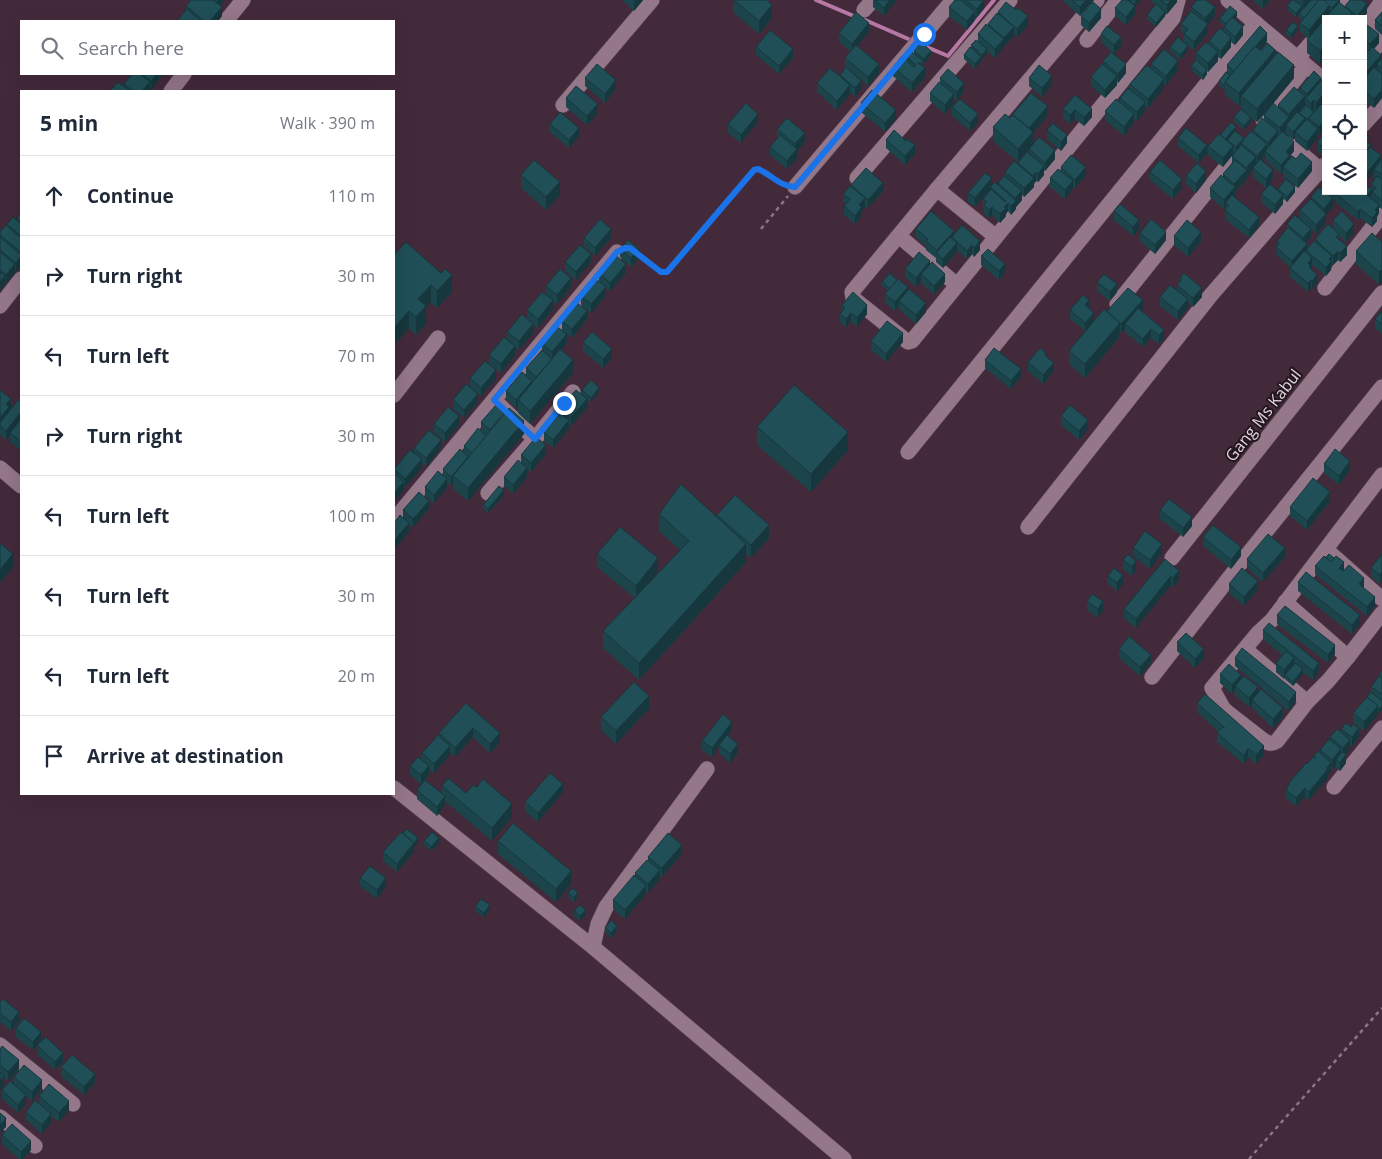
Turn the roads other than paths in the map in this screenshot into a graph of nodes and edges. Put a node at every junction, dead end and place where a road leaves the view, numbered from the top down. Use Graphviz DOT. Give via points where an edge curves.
graph roads {
  1 [pos="243,0"];
  2 [pos="652,0"];
  3 [pos="953,0"];
  4 [pos="1010,0"];
  5 [pos="1097,0"];
  6 [pos="1118,0"];
  7 [pos="1178,0"];
  8 [pos="1228,0"];
  9 [pos="1348,0"];
  10 [pos="1382,1"];
  11 [pos="1335,15"];
  12 [pos="227,20"];
  13 [pos="1256,23"];
  14 [pos="1322,32"];
  15 [pos="1088,40"];
  16 [pos="1382,42"];
  17 [pos="1366,60"];
  18 [pos="1302,62"];
  19 [pos="183,75"];
  20 [pos="1322,79"];
  21 [pos="171,90"];
  22 [pos="1382,104"];
  23 [pos="563,106"];
  24 [pos="1370,121"];
  25 [pos="1290,144"];
  26 [pos="1322,166"];
  27 [pos="1322,168"];
  28 [pos="857,178"];
  29 [pos="795,187"];
  30 [pos="938,188"];
  31 [pos="1382,215"];
  32 [pos="899,236"];
  33 [pos="996,237"];
  34 [pos="617,252"];
  35 [pos="20,280"];
  36 [pos="957,285"];
  37 [pos="1325,288"];
  38 [pos="1382,293"];
  39 [pos="0,306"];
  40 [pos="1110,313"];
  41 [pos="438,338"];
  42 [pos="1382,387"];
  43 [pos="573,392"];
  44 [pos="395,394"];
  45 [pos="494,400"];
  46 [pos="535,439"];
  47 [pos="908,452"];
  48 [pos="0,468"];
  49 [pos="1382,476"];
  50 [pos="20,485"];
  51 [pos="488,493"];
  52 [pos="395,519"];
  53 [pos="1028,527"];
  54 [pos="1325,549"];
  55 [pos="1172,558"];
  56 [pos="1382,599"];
  57 [pos="1285,602"];
  58 [pos="1382,613"];
  59 [pos="1245,649"];
  60 [pos="1348,657"];
  61 [pos="1152,676"];
  62 [pos="1308,702"];
  63 [pos="1382,728"];
  64 [pos="707,769"];
  65 [pos="1334,787"];
  66 [pos="395,789"];
  67 [pos="593,947"];
  68 [pos="0,1045"];
  69 [pos="73,1104"];
  70 [pos="0,1117"];
  71 [pos="35,1146"];
  72 [pos="844,1159"];
  1 -- 12 [label="street"];
  2 -- 23 [label="street"];
  3 -- 29 [label="street"];
  4 -- 28 [label="street" via="939,90"];
  5 -- 30 [label="street" via="984,126"];
  6 -- 15 [label="street"];
  7 -- 33 [label="street" via="1172,18"];
  8 -- 13 [label="street"];
  9 -- 11 [label="street"];
  10 -- 16 [label="street" via="1365,25"];
  13 -- 18 [label="street"];
  13 -- 47 [label="street"];
  14 -- 18 [label="street"];
  16 -- 17 [label="street"];
  18 -- 20 [label="street"];
  18 -- 40 [label="street" via="1210,188"];
  19 -- 21 [label="street"];
  22 -- 24 [label="street"];
  25 -- 26 [label="street"];
  27 -- 53 [label="street" via="1211,294"];
  30 -- 32 [label="street"];
  30 -- 33 [label="street"];
  31 -- 37 [label="street"];
  32 -- 36 [label="street"];
  32 -- 36 [label="street" via="852,292 853,298 910,342"];
  33 -- 36 [label="street"];
  34 -- 45 [label="street"];
  35 -- 39 [label="street"];
  38 -- 55 [label="street, Gang Ms Kabul"];
  41 -- 44 [label="street"];
  42 -- 61 [label="street"];
  43 -- 46 [label="street"];
  45 -- 46 [label="street"];
  45 -- 52 [label="street"];
  46 -- 51 [label="street"];
  48 -- 50 [label="street"];
  49 -- 54 [label="street"];
  54 -- 56 [label="street"];
  54 -- 57 [label="street"];
  57 -- 59 [label="street"];
  57 -- 60 [label="street"];
  58 -- 60 [label="street"];
  59 -- 62 [label="street"];
  59 -- 62 [label="street" via="1212,688 1227,712 1271,744 1277,741"];
  60 -- 62 [label="street"];
  63 -- 65 [label="street"];
  64 -- 67 [label="street" via="606,907"];
  66 -- 67 [label="street"];
  67 -- 72 [label="street"];
  68 -- 69 [label="street"];
  70 -- 71 [label="street"];
}
